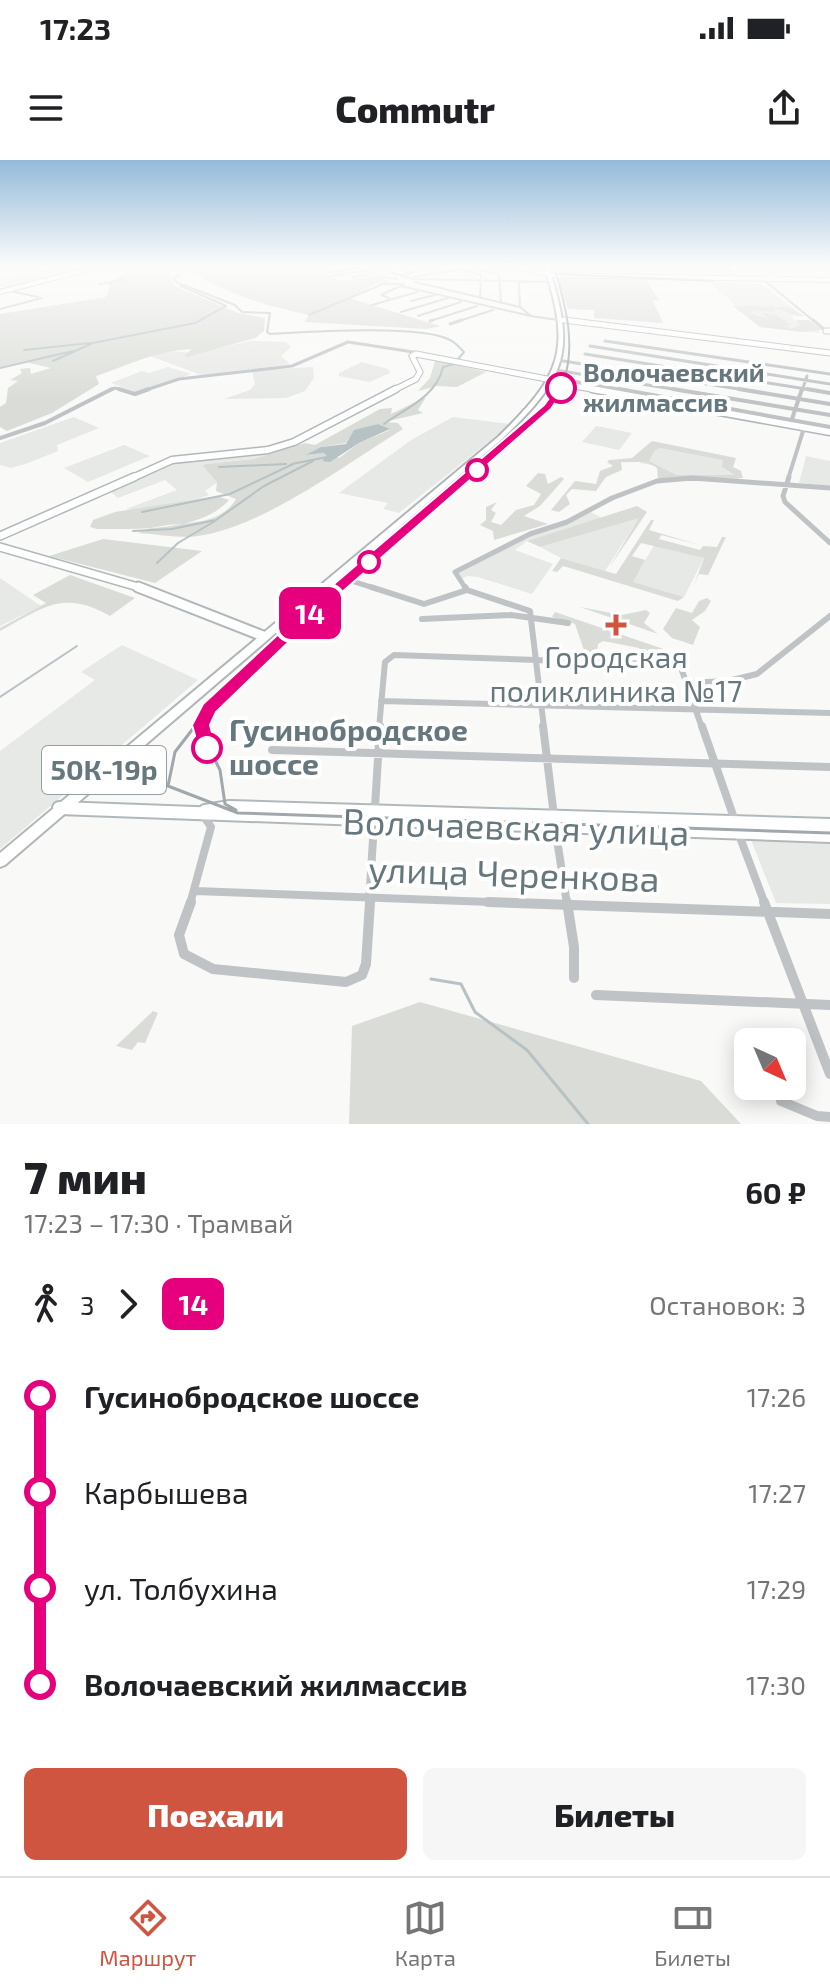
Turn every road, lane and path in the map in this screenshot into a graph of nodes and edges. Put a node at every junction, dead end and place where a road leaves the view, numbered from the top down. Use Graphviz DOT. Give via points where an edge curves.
graph roads {
  1 [pos="319,311"];
  2 [pos="405,311"];
  3 [pos="426,311"];
  4 [pos="433,311"];
  5 [pos="461,311"];
  6 [pos="490,311"];
  7 [pos="506,311"];
  8 [pos="525,311"];
  9 [pos="561,311"];
  10 [pos="803,311"];
  11 [pos="401,312"];
  12 [pos="430,312"];
  13 [pos="309,315"];
  14 [pos="418,316"];
  15 [pos="445,316"];
  16 [pos="531,316"];
  17 [pos="564,320"];
  18 [pos="430,321"];
  19 [pos="461,321"];
  20 [pos="450,324"];
  21 [pos="828,331"];
  22 [pos="605,341"];
  23 [pos="420,353"];
  24 [pos="830,353"];
  25 [pos="585,354"];
  26 [pos="701,356"];
  27 [pos="557,360"];
  28 [pos="578,362"];
  29 [pos="696,363"];
  30 [pos="555,370"];
  31 [pos="690,371"];
  32 [pos="808,372"];
  33 [pos="830,374"];
  34 [pos="684,380"];
  35 [pos="806,380"];
  36 [pos="551,381"];
  37 [pos="572,381"];
  38 [pos="830,384"];
  39 [pos="678,389"];
  40 [pos="803,389"];
  41 [pos="830,393"];
  42 [pos="801,399"];
  43 [pos="671,401"];
  44 [pos="830,404"];
  45 [pos="797,409"];
  46 [pos="830,415"];
  47 [pos="791,423"];
  48 [pos="804,428"];
  49 [pos="830,430"];
  50 [pos="0,438"];
  51 [pos="787,483"];
  52 [pos="830,488"];
  53 [pos="0,536"];
  54 [pos="830,543"];
  55 [pos="0,547"];
  56 [pos="335,576"];
  57 [pos="467,590"];
  58 [pos="830,616"];
  59 [pos="531,617"];
  60 [pos="422,619"];
  61 [pos="568,623"];
  62 [pos="263,636"];
  63 [pos="534,660"];
  64 [pos="685,683"];
  65 [pos="381,701"];
  66 [pos="541,706"];
  67 [pos="695,710"];
  68 [pos="830,713"];
  69 [pos="272,750"];
  70 [pos="379,754"];
  71 [pos="547,760"];
  72 [pos="715,764"];
  73 [pos="830,767"];
  74 [pos="59,808"];
  75 [pos="202,812"];
  76 [pos="374,817"];
  77 [pos="555,822"];
  78 [pos="830,825"];
  79 [pos="737,828"];
  80 [pos="830,836"];
  81 [pos="0,861"];
  82 [pos="195,891"];
  83 [pos="371,897"];
  84 [pos="567,904"];
  85 [pos="770,911"];
  86 [pos="830,914"];
  87 [pos="574,978"];
  88 [pos="596,995"];
  89 [pos="806,1004"];
  90 [pos="830,1005"];
  91 [pos="830,1074"];
  92 [pos="781,1101"];
  93 [pos="830,1117"];
  1 -- 13 [label="street"];
  2 -- 11 [label="street"];
  3 -- 12 [label="street"];
  4 -- 12 [label="street"];
  5 -- 15 [label="street"];
  6 -- 19 [label="street"];
  7 -- 16 [label="street"];
  8 -- 16 [label="street"];
  9 -- 17 [label="main road"];
  10 -- 21 [label="street"];
  12 -- 14 [label="street"];
  12 -- 15 [label="street"];
  15 -- 18 [label="street"];
  15 -- 19 [label="street"];
  16 -- 17 [label="street"];
  17 -- 24 [label="street"];
  17 -- 27 [label="main road, 50К-19р"];
  19 -- 20 [label="street"];
  22 -- 32 [label="street"];
  23 -- 36 [label="street"];
  23 -- 50 [label="street" via="348,342 292,366 179,379 135,394 115,388 45,423"];
  23 -- 53 [label="street" via="412,356 420,372 416,379 294,442 268,450 172,460"];
  25 -- 28 [label="street"];
  25 -- 29 [label="street" via="592,344"];
  25 -- 31 [label="street"];
  26 -- 29 [label="street"];
  27 -- 28 [label="street"];
  27 -- 30 [label="main road, 50К-19р"];
  28 -- 34 [label="street"];
  29 -- 31 [label="street"];
  29 -- 35 [label="street"];
  30 -- 36 [label="main road, 50К-19р"];
  30 -- 39 [label="street"];
  31 -- 34 [label="street"];
  31 -- 40 [label="street"];
  32 -- 33 [label="street"];
  32 -- 35 [label="street"];
  34 -- 39 [label="street"];
  34 -- 42 [label="street"];
  35 -- 38 [label="street"];
  35 -- 40 [label="street"];
  36 -- 43 [label="street"];
  36 -- 56 [label="main road, 50К-19р" via="540,400 500,438"];
  37 -- 43 [label="street"];
  39 -- 43 [label="street"];
  39 -- 45 [label="street"];
  40 -- 41 [label="street"];
  40 -- 42 [label="street"];
  42 -- 44 [label="street"];
  42 -- 45 [label="street"];
  43 -- 47 [label="street"];
  45 -- 46 [label="street"];
  45 -- 47 [label="street"];
  47 -- 48 [label="street"];
  47 -- 49 [label="street"];
  48 -- 49 [label="street"];
  48 -- 51 [label="street"];
  51 -- 52 [label="street"];
  51 -- 54 [label="street" via="785,502"];
  51 -- 57 [label="street" via="657,481 468,564 455,572"];
  55 -- 62 [label="street" via="166,595"];
  56 -- 57 [label="street" via="424,604"];
  56 -- 62 [label="main road, 50К-19р"];
  57 -- 59 [label="street" via="530,611"];
  58 -- 64 [label="street" via="769,667 744,679"];
  59 -- 60 [label="street"];
  59 -- 61 [label="street"];
  59 -- 63 [label="street"];
  62 -- 74 [label="main road, 50К-19р"];
  63 -- 64 [label="street" via="680,665"];
  63 -- 65 [label="street" via="394,655 385,662"];
  63 -- 66 [label="street"];
  64 -- 67 [label="street"];
  65 -- 66 [label="street"];
  65 -- 70 [label="street"];
  66 -- 67 [label="street"];
  66 -- 71 [label="street"];
  67 -- 68 [label="street"];
  67 -- 72 [label="street"];
  69 -- 70 [label="street"];
  70 -- 71 [label="street"];
  70 -- 76 [label="street"];
  71 -- 72 [label="street"];
  71 -- 77 [label="street"];
  72 -- 73 [label="street"];
  72 -- 79 [label="street"];
  74 -- 75 [label="street, Волочаевская улица"];
  74 -- 81 [label="main road, 50К-19р"];
  75 -- 76 [label="street, Волочаевская улица"];
  75 -- 82 [label="street" via="211,827"];
  76 -- 77 [label="street, Волочаевская улица"];
  76 -- 83 [label="street"];
  77 -- 79 [label="street, Волочаевская улица"];
  77 -- 84 [label="street"];
  78 -- 79 [label="street, Волочаевская улица"];
  79 -- 80 [label="street, Волочаевская улица"];
  79 -- 85 [label="street"];
  82 -- 83 [label="street, улица Черенкова"];
  82 -- 83 [label="street" via="179,935 184,954 213,969 346,982 362,975 366,964"];
  83 -- 84 [label="street, улица Черенкова"];
  84 -- 85 [label="street, улица Черенкова"];
  84 -- 87 [label="street"];
  85 -- 86 [label="street, улица Черенкова"];
  85 -- 89 [label="street"];
  88 -- 89 [label="street"];
  89 -- 90 [label="street"];
  89 -- 91 [label="street"];
  92 -- 93 [label="street"];
}
